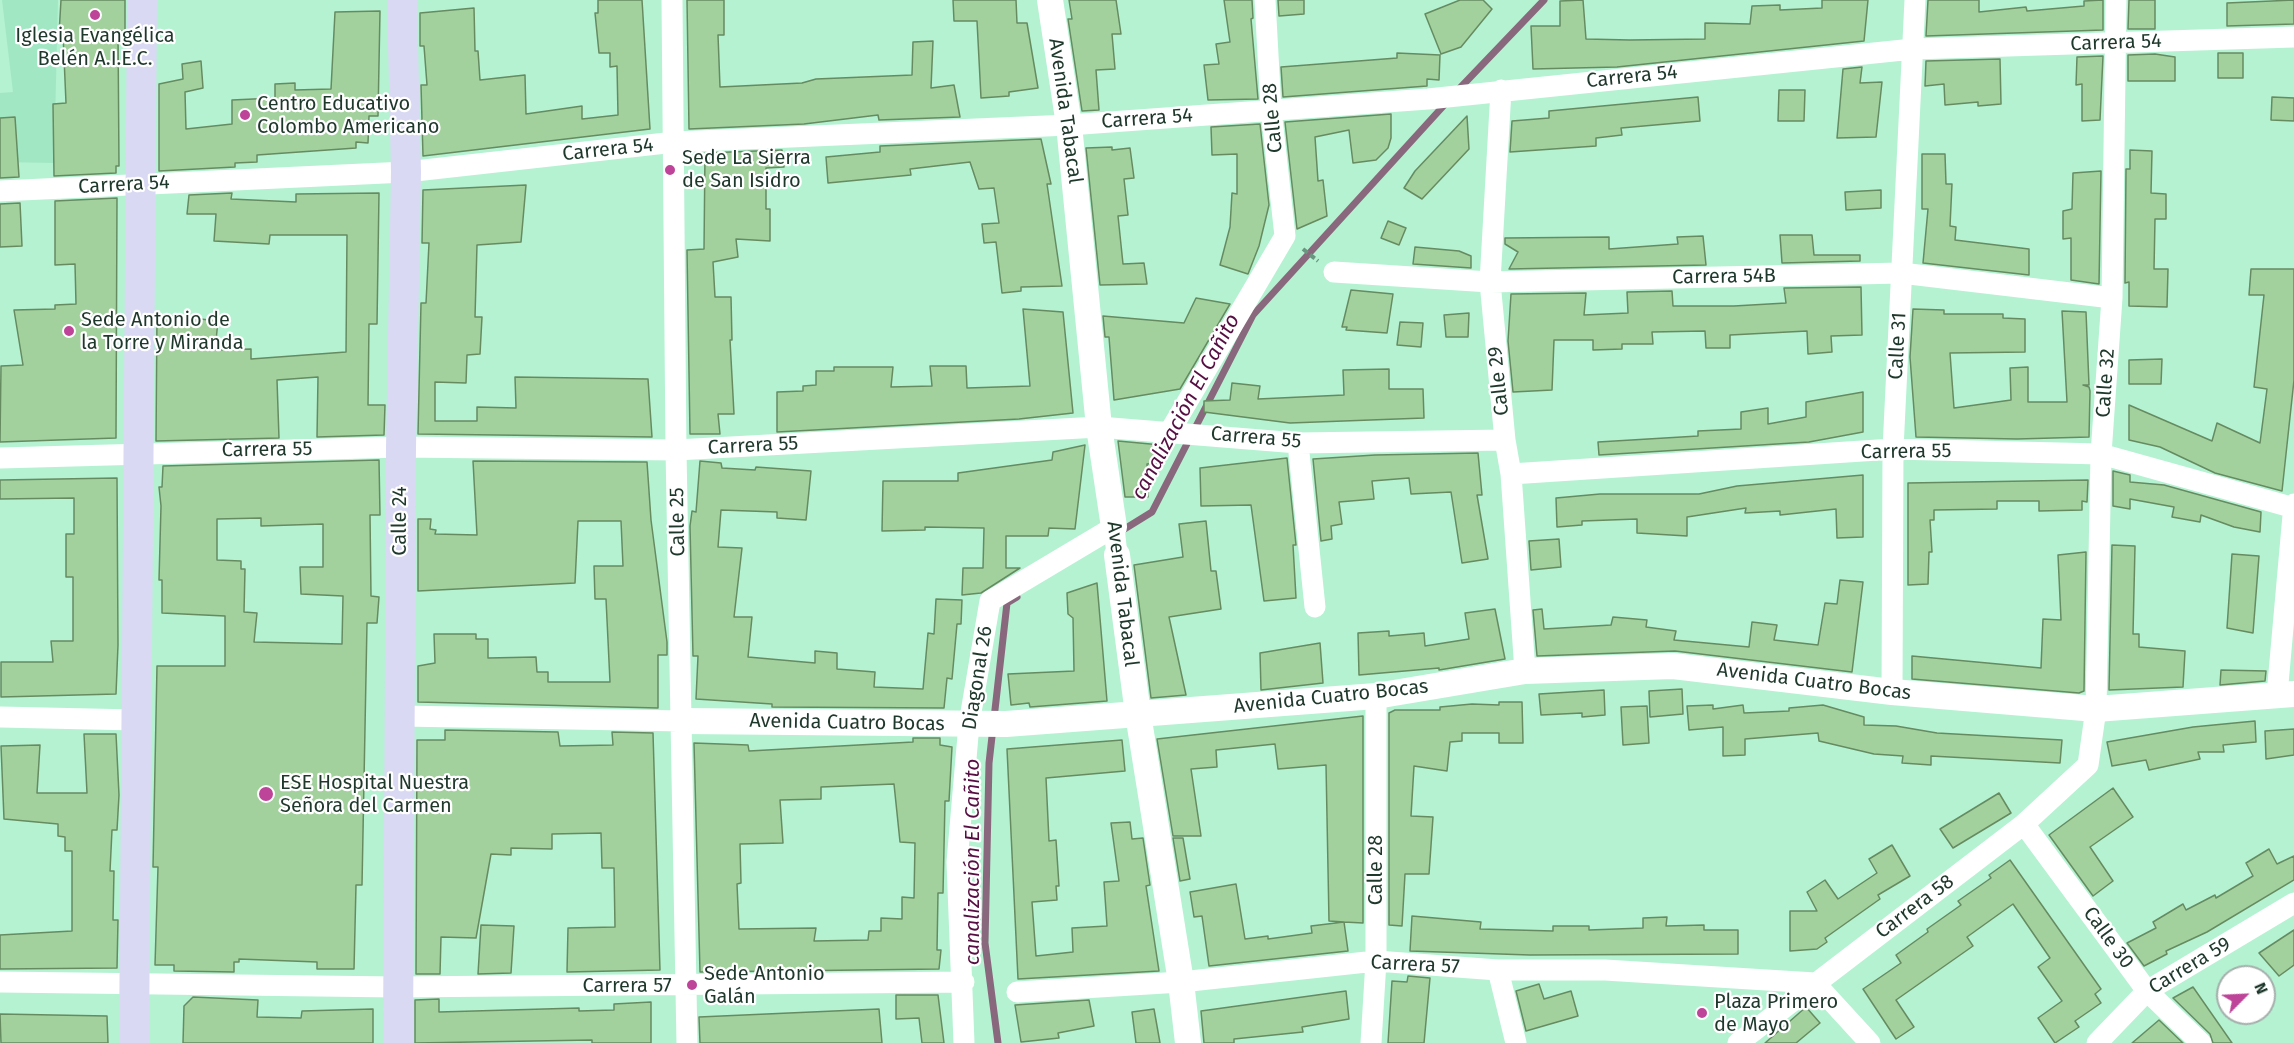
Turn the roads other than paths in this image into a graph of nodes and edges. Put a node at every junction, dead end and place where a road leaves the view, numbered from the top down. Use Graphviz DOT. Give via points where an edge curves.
graph roads {
  1 [pos="142,0"];
  2 [pos="402,0"];
  3 [pos="672,0"];
  4 [pos="1050,0"];
  5 [pos="1265,0"];
  6 [pos="1914,0"];
  7 [pos="2116,0"];
  8 [pos="2294,37"];
  9 [pos="2116,43"];
  10 [pos="1913,49"];
  11 [pos="1501,90"];
  12 [pos="1271,109"];
  13 [pos="1069,124"];
  14 [pos="675,142"];
  15 [pos="406,172"];
  16 [pos="140,184"];
  17 [pos="0,191"];
  18 [pos="1334,272"];
  19 [pos="1901,273"];
  20 [pos="1490,282"];
  21 [pos="2112,298"];
  22 [pos="1099,427"];
  23 [pos="1170,431"];
  24 [pos="1505,440"];
  25 [pos="1298,443"];
  26 [pos="401,447"];
  27 [pos="676,450"];
  28 [pos="1893,450"];
  29 [pos="138,453"];
  30 [pos="2101,454"];
  31 [pos="0,458"];
  32 [pos="1511,474"];
  33 [pos="2294,506"];
  34 [pos="1115,539"];
  35 [pos="1315,607"];
  36 [pos="1525,671"];
  37 [pos="1892,692"];
  38 [pos="2286,694"];
  39 [pos="1376,696"];
  40 [pos="2096,709"];
  41 [pos="1138,714"];
  42 [pos="401,716"];
  43 [pos="0,717"];
  44 [pos="136,720"];
  45 [pos="683,721"];
  46 [pos="979,724"];
  47 [pos="2088,765"];
  48 [pos="2024,824"];
  49 [pos="2294,903"];
  50 [pos="1376,961"];
  51 [pos="1498,970"];
  52 [pos="0,982"];
  53 [pos="964,982"];
  54 [pos="1181,982"];
  55 [pos="1815,983"];
  56 [pos="134,984"];
  57 [pos="685,986"];
  58 [pos="397,987"];
  59 [pos="2146,991"];
  60 [pos="1017,992"];
  61 [pos="134,1043"];
  62 [pos="398,1043"];
  63 [pos="687,1043"];
  64 [pos="964,1043"];
  65 [pos="1188,1043"];
  66 [pos="1371,1043"];
  67 [pos="1516,1043"];
  68 [pos="1738,1043"];
  69 [pos="1870,1043"];
  70 [pos="2097,1043"];
  71 [pos="2201,1043"];
  1 -- 16 [label="main road"];
  2 -- 15 [label="main road, Calle 24"];
  3 -- 14 [label="street, Calle 25"];
  4 -- 13 [label="street, Avenida Tabacal"];
  5 -- 12 [label="street, Calle 28"];
  6 -- 10 [label="street, Calle 31"];
  7 -- 9 [label="street, Calle 32"];
  8 -- 9 [label="street, Carrera 54"];
  9 -- 10 [label="street, Carrera 54"];
  9 -- 21 [label="street, Calle 32"];
  10 -- 11 [label="street, Carrera 54"];
  10 -- 19 [label="street, Calle 31"];
  11 -- 12 [label="street, Carrera 54"];
  11 -- 20 [label="street, Calle 29"];
  12 -- 13 [label="street, Carrera 54"];
  12 -- 23 [label="street, Calle 28" via="1285,237"];
  13 -- 14 [label="street, Carrera 54"];
  13 -- 22 [label="street, Avenida Tabacal"];
  14 -- 15 [label="street, Carrera 54"];
  14 -- 27 [label="street, Calle 25"];
  15 -- 16 [label="street, Carrera 54"];
  15 -- 26 [label="main road, Calle 24"];
  16 -- 17 [label="street, Carrera 54"];
  16 -- 29 [label="main road"];
  18 -- 20 [label="street, Carrera 54B"];
  19 -- 20 [label="street, Carrera 54B"];
  19 -- 21 [label="street, Carrera 54B"];
  19 -- 28 [label="street, Calle 31"];
  20 -- 24 [label="street, Calle 29"];
  21 -- 30 [label="street, Calle 32"];
  22 -- 23 [label="street, Carrera 55"];
  22 -- 27 [label="street, Carrera 55"];
  22 -- 34 [label="street, Avenida Tabacal"];
  23 -- 25 [label="street, Carrera 55"];
  24 -- 25 [label="street, Carrera 55"];
  24 -- 32 [label="street, Calle 29"];
  25 -- 35 [label="street"];
  26 -- 27 [label="street, Carrera 55"];
  26 -- 29 [label="street, Carrera 55"];
  26 -- 42 [label="main road, Calle 24"];
  27 -- 45 [label="street, Calle 25"];
  28 -- 30 [label="street, Carrera 55"];
  28 -- 32 [label="street, Carrera 55"];
  28 -- 37 [label="street, Calle 31"];
  29 -- 31 [label="street, Carrera 55"];
  29 -- 44 [label="main road"];
  30 -- 33 [label="street, Carrera 55"];
  30 -- 40 [label="street, Calle 32"];
  32 -- 36 [label="street, Calle 29"];
  33 -- 38 [label="street"];
  34 -- 41 [label="street, Avenida Tabacal"];
  34 -- 46 [label="street, Diagonal 26" via="990,601"];
  36 -- 37 [label="street, Avenida Cuatro Bocas" via="1673,666"];
  36 -- 39 [label="street, Avenida Cuatro Bocas"];
  37 -- 40 [label="street, Avenida Cuatro Bocas"];
  38 -- 40 [label="street, Avenida Cuatro Bocas"];
  39 -- 41 [label="street, Avenida Cuatro Bocas"];
  39 -- 50 [label="street, Calle 28"];
  40 -- 47 [label="street, Calle 32"];
  41 -- 46 [label="street, Avenida Cuatro Bocas"];
  41 -- 54 [label="street, Avenida Tabacal"];
  42 -- 45 [label="street, Avenida Cuatro Bocas"];
  42 -- 58 [label="main road, Calle 24"];
  43 -- 44 [label="street"];
  44 -- 56 [label="main road"];
  45 -- 46 [label="street, Avenida Cuatro Bocas"];
  45 -- 57 [label="street, Calle 25"];
  46 -- 53 [label="street, Diagonal 26" via="957,862"];
  47 -- 48 [label="street, Carrera 58"];
  48 -- 55 [label="street, Carrera 58"];
  48 -- 59 [label="street, Calle 30"];
  49 -- 59 [label="street, Carrera 59"];
  50 -- 51 [label="street, Carrera 57"];
  50 -- 54 [label="street, Carrera 57"];
  50 -- 66 [label="street, Calle 28"];
  51 -- 55 [label="street, Carrera 57" via="1605,970"];
  51 -- 67 [label="street"];
  52 -- 56 [label="street, Carrera 57"];
  53 -- 57 [label="street, Carrera 57"];
  53 -- 64 [label="street, Diagonal 26"];
  54 -- 60 [label="street, Carrera 57"];
  54 -- 65 [label="street, Avenida Tabacal"];
  55 -- 68 [label="street, Carrera 58"];
  55 -- 69 [label="street"];
  56 -- 58 [label="street, Carrera 57"];
  56 -- 61 [label="main road"];
  57 -- 58 [label="street, Carrera 57"];
  57 -- 63 [label="street, Calle 25"];
  58 -- 62 [label="main road, Calle 24"];
  59 -- 70 [label="street, Carrera 59"];
  59 -- 71 [label="street, Calle 30"];
}
